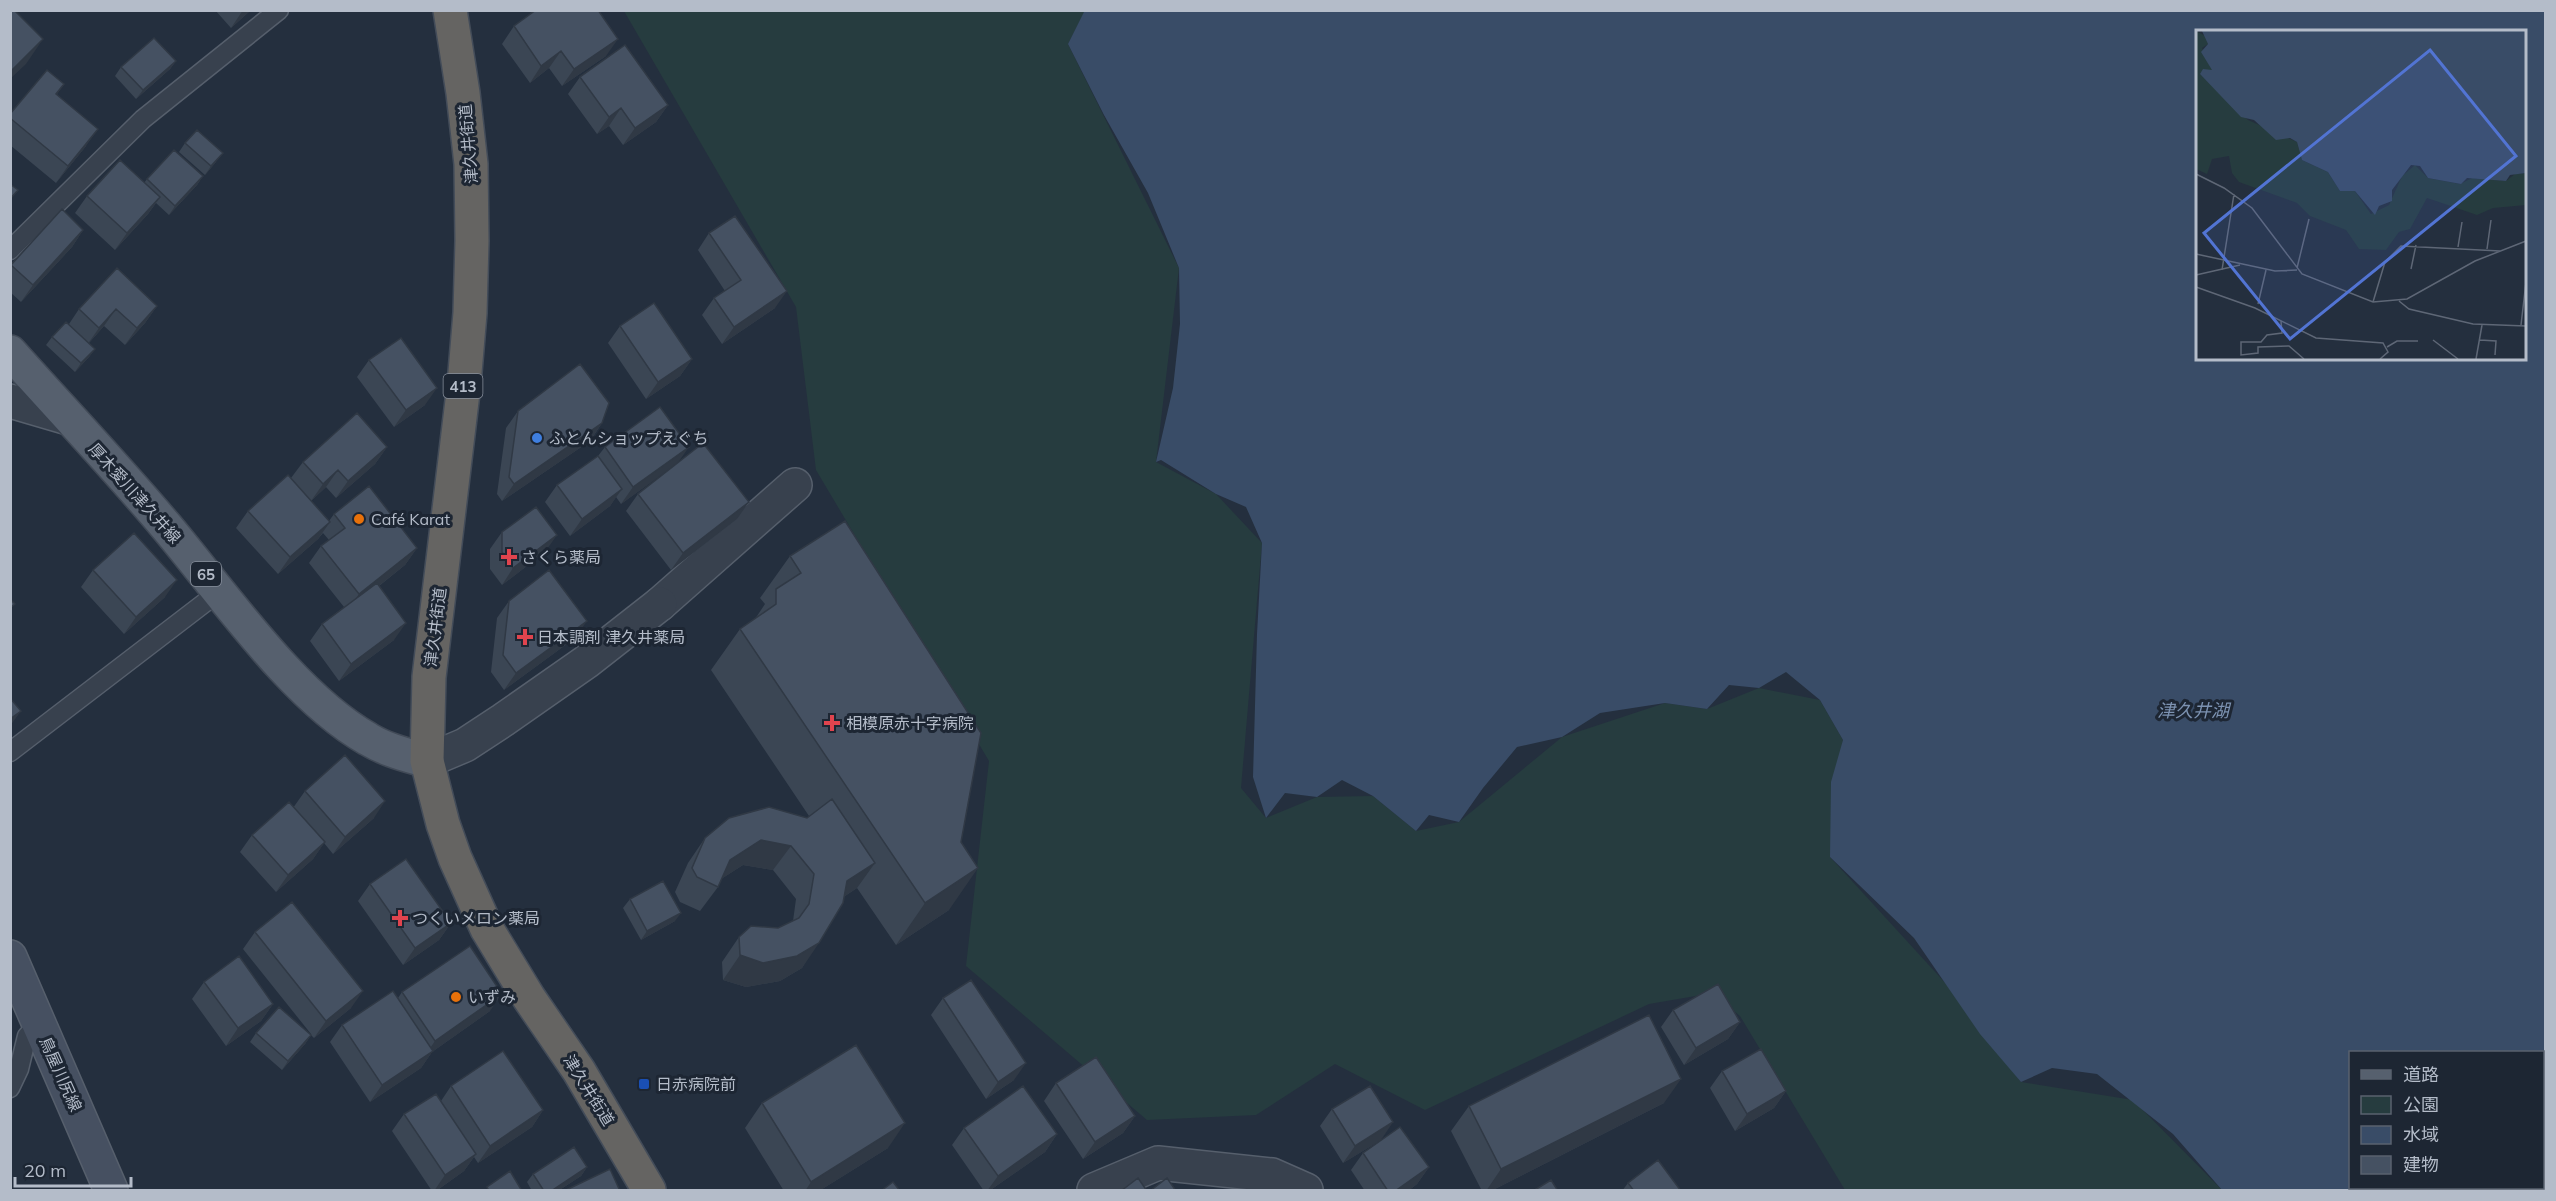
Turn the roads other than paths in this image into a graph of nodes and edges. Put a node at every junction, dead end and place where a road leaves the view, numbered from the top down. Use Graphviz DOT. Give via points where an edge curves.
graph roads {
  1 [pos="279,10"];
  2 [pos="450,10"];
  3 [pos="10,250"];
  4 [pos="10,352"];
  5 [pos="10,401"];
  6 [pos="68,418"];
  7 [pos="795,485"];
  8 [pos="220,591"];
  9 [pos="10,752"];
  10 [pos="427,761"];
  11 [pos="10,957"];
  12 [pos="39,1023"];
  13 [pos="10,1088"];
  14 [pos="111,1191"];
  15 [pos="649,1191"];
  16 [pos="1094,1191"];
  17 [pos="1306,1191"];
  1 -- 3 [label="lane" via="143,119"];
  2 -- 10 [label="highway, 津久井街道 / 413" via="466,117 473,232 464,384 429,677"];
  4 -- 6 [label="main road, 厚木愛川津久井線 / 65"];
  5 -- 6 [label="street"];
  6 -- 8 [label="main road, 厚木愛川津久井線 / 65"];
  7 -- 10 [label="street" via="660,604 586,662 465,745"];
  8 -- 9 [label="lane"];
  8 -- 10 [label="main road, 厚木愛川津久井線 / 65" via="270,652 329,710 367,739"];
  10 -- 15 [label="highway, 津久井街道 / 413" via="443,824 487,929 579,1071"];
  11 -- 12 [label="main road, 鳥屋川尻線"];
  12 -- 13 [label="lane" via="27,1036"];
  12 -- 14 [label="main road, 鳥屋川尻線"];
  16 -- 17 [label="street" via="1158,1163 1272,1175"];
}
